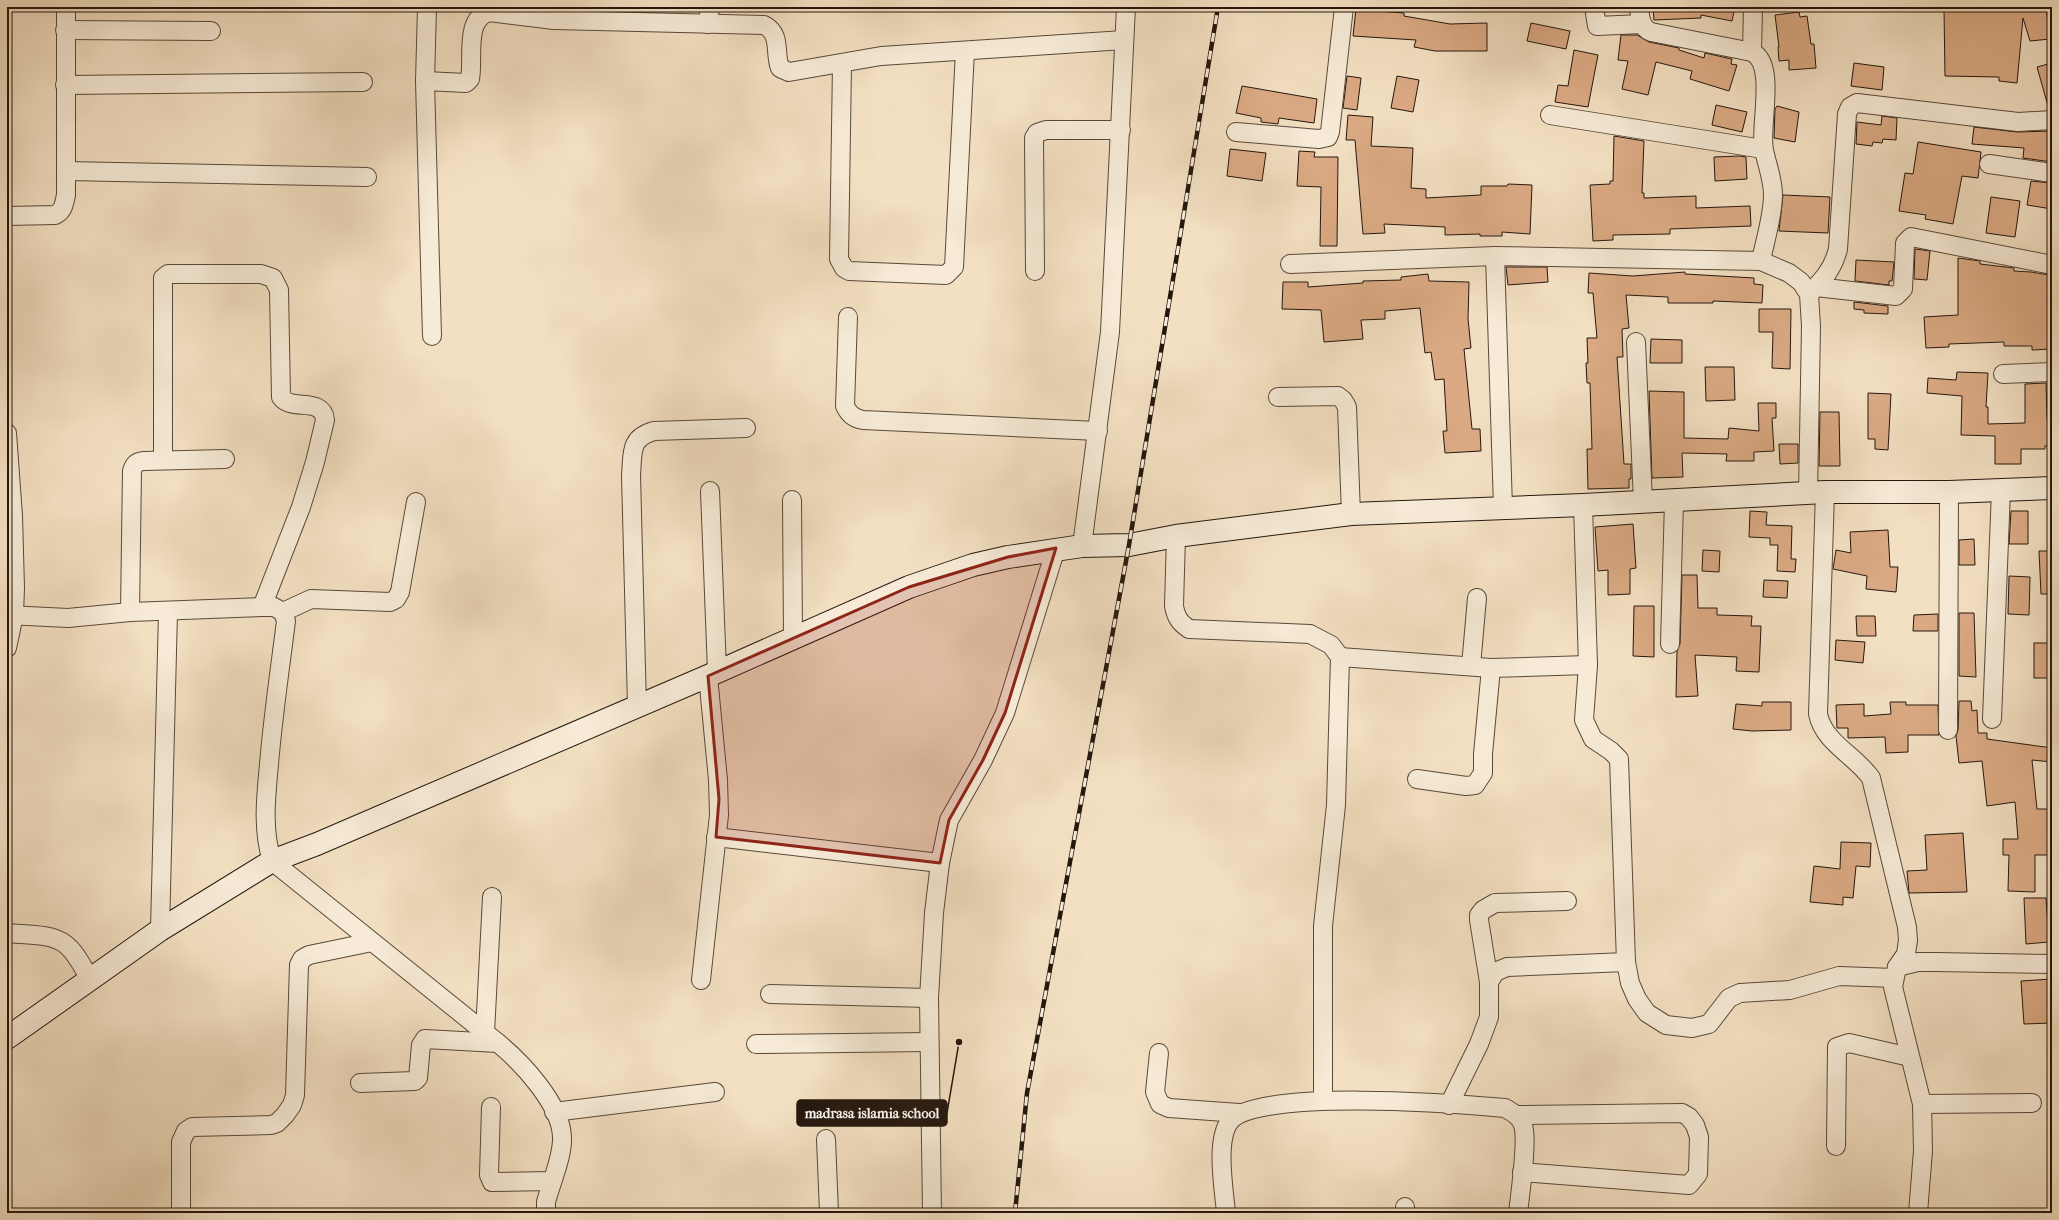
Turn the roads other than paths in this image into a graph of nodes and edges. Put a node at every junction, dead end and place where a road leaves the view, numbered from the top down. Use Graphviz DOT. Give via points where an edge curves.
graph roads {
  1 [pos="66,7"];
  2 [pos="427,7"];
  3 [pos="1126,7"];
  4 [pos="1344,7"];
  5 [pos="1594,7"];
  6 [pos="1753,7"];
  7 [pos="554,14"];
  8 [pos="1640,15"];
  9 [pos="709,16"];
  10 [pos="65,30"];
  11 [pos="211,31"];
  12 [pos="1124,40"];
  13 [pos="965,51"];
  14 [pos="1752,52"];
  15 [pos="842,64"];
  16 [pos="425,81"];
  17 [pos="364,82"];
  18 [pos="65,85"];
  19 [pos="1550,115"];
  20 [pos="2052,120"];
  21 [pos="1121,130"];
  22 [pos="1236,132"];
  23 [pos="1763,149"];
  24 [pos="1989,164"];
  25 [pos="66,171"];
  26 [pos="2052,173"];
  27 [pos="367,177"];
  28 [pos="7,216"];
  29 [pos="1494,256"];
  30 [pos="1761,261"];
  31 [pos="1290,264"];
  32 [pos="2052,264"];
  33 [pos="1035,271"];
  34 [pos="1812,290"];
  35 [pos="848,317"];
  36 [pos="432,336"];
  37 [pos="1636,342"];
  38 [pos="2052,372"];
  39 [pos="2003,374"];
  40 [pos="1278,397"];
  41 [pos="746,428"];
  42 [pos="1098,431"];
  43 [pos="7,433"];
  44 [pos="225,459"];
  45 [pos="163,460"];
  46 [pos="2052,488"];
  47 [pos="710,490"];
  48 [pos="2001,490"];
  49 [pos="1949,492"];
  50 [pos="1817,493"];
  51 [pos="792,500"];
  52 [pos="1674,501"];
  53 [pos="416,502"];
  54 [pos="1643,502"];
  55 [pos="1583,505"];
  56 [pos="1503,508"];
  57 [pos="1351,514"];
  58 [pos="1176,536"];
  59 [pos="1082,546"];
  60 [pos="1056,548"];
  61 [pos="1476,598"];
  62 [pos="262,607"];
  63 [pos="130,612"];
  64 [pos="168,612"];
  65 [pos="283,612"];
  66 [pos="10,615"];
  67 [pos="793,637"];
  68 [pos="1670,644"];
  69 [pos="7,648"];
  70 [pos="1340,657"];
  71 [pos="1588,665"];
  72 [pos="1471,666"];
  73 [pos="1491,668"];
  74 [pos="712,673"];
  75 [pos="637,706"];
  76 [pos="1992,719"];
  77 [pos="1948,730"];
  78 [pos="1417,779"];
  79 [pos="716,837"];
  80 [pos="272,861"];
  81 [pos="940,864"];
  82 [pos="492,897"];
  83 [pos="1567,901"];
  84 [pos="160,930"];
  85 [pos="7,933"];
  86 [pos="372,942"];
  87 [pos="1626,962"];
  88 [pos="2052,964"];
  89 [pos="1896,973"];
  90 [pos="90,980"];
  91 [pos="701,980"];
  92 [pos="1489,982"];
  93 [pos="770,994"];
  94 [pos="929,998"];
  95 [pos="7,1038"];
  96 [pos="491,1038"];
  97 [pos="929,1042"];
  98 [pos="756,1044"];
  99 [pos="1158,1053"];
  100 [pos="1910,1057"];
  101 [pos="360,1083"];
  102 [pos="715,1092"];
  103 [pos="1323,1100"];
  104 [pos="2032,1103"];
  105 [pos="1922,1104"];
  106 [pos="1449,1105"];
  107 [pos="491,1107"];
  108 [pos="554,1112"];
  109 [pos="1239,1113"];
  110 [pos="1517,1115"];
  111 [pos="826,1139"];
  112 [pos="1836,1146"];
  113 [pos="1522,1172"];
  114 [pos="552,1181"];
  115 [pos="181,1213"];
  116 [pos="546,1213"];
  117 [pos="829,1213"];
  118 [pos="932,1213"];
  119 [pos="1226,1213"];
  120 [pos="1518,1213"];
  121 [pos="1918,1213"];
  1 -- 10 [label="street"];
  2 -- 16 [label="street"];
  3 -- 12 [label="street"];
  4 -- 22 [label="street" via="1328,137 1319,140"];
  5 -- 8 [label="street" via="1597,26"];
  6 -- 14 [label="street"];
  7 -- 9 [label="street"];
  7 -- 16 [label="street" via="482,14 473,26 470,79 466,84"];
  8 -- 14 [label="street" via="1646,30 1651,32"];
  9 -- 15 [label="street" via="770,28 776,36 778,63 784,72"];
  10 -- 11 [label="street"];
  10 -- 18 [label="street"];
  12 -- 13 [label="street"];
  12 -- 21 [label="street"];
  13 -- 15 [label="street" via="881,56"];
  13 -- 15 [label="street" via="954,267 946,275 849,271 840,264"];
  14 -- 23 [label="street" via="1757,54 1765,70"];
  16 -- 36 [label="street"];
  17 -- 18 [label="street"];
  18 -- 25 [label="street"];
  19 -- 23 [label="street"];
  20 -- 34 [label="street" via="2018,122 1853,104 1846,114 1838,249 1828,274"];
  21 -- 33 [label="street" via="1046,130 1037,133 1034,138"];
  21 -- 42 [label="street" via="1110,332"];
  23 -- 30 [label="street" via="1773,196"];
  24 -- 26 [label="street"];
  25 -- 27 [label="street"];
  25 -- 28 [label="street" via="66,195 60,213 49,216"];
  29 -- 30 [label="street"];
  29 -- 31 [label="street"];
  29 -- 56 [label="street"];
  30 -- 34 [label="street" via="1789,273"];
  32 -- 34 [label="street" via="1911,237 1905,243 1903,289 1896,296"];
  34 -- 50 [label="street"];
  35 -- 42 [label="street" via="845,406 848,413 855,418"];
  37 -- 54 [label="street"];
  38 -- 39 [label="street"];
  40 -- 57 [label="street" via="1338,396 1343,400 1347,407"];
  41 -- 75 [label="street" via="654,432 643,434 633,447 631,475"];
  42 -- 59 [label="street"];
  43 -- 66 [label="street" via="13,516"];
  44 -- 45 [label="street"];
  45 -- 62 [label="street" via="163,278 168,274 261,274 273,278 279,290 281,397 287,403 319,408 325,420 301,507"];
  45 -- 63 [label="street" via="137,462 132,471"];
  46 -- 48 [label="main road"];
  47 -- 74 [label="street"];
  48 -- 49 [label="main road"];
  48 -- 76 [label="street"];
  49 -- 50 [label="main road"];
  49 -- 77 [label="street"];
  50 -- 52 [label="main road"];
  50 -- 89 [label="street" via="1818,714 1830,738 1866,770 1871,778 1907,927 1906,954"];
  51 -- 67 [label="street"];
  52 -- 54 [label="main road"];
  52 -- 68 [label="street"];
  53 -- 65 [label="street" via="400,592 396,599 390,602 311,599"];
  54 -- 55 [label="main road"];
  55 -- 56 [label="main road"];
  55 -- 71 [label="street"];
  56 -- 57 [label="main road"];
  57 -- 58 [label="main road"];
  58 -- 59 [label="main road" via="1129,545"];
  58 -- 70 [label="street" via="1174,606 1175,616 1180,623 1189,629 1310,634 1331,646"];
  59 -- 60 [label="main road"];
  60 -- 67 [label="main road" via="973,565 909,587"];
  60 -- 81 [label="street" via="1005,713 983,760 949,820"];
  61 -- 72 [label="street"];
  62 -- 64 [label="street"];
  62 -- 65 [label="street" via="274,607"];
  63 -- 64 [label="street"];
  63 -- 66 [label="street" via="68,618"];
  64 -- 84 [label="street"];
  65 -- 80 [label="street" via="286,621 272,728 265,819 266,844"];
  66 -- 69 [label="street"];
  67 -- 74 [label="main road"];
  70 -- 72 [label="street"];
  70 -- 103 [label="street" via="1336,805 1323,926"];
  71 -- 73 [label="street"];
  71 -- 87 [label="street" via="1584,711 1587,728 1593,739 1616,755 1620,764"];
  72 -- 73 [label="street"];
  73 -- 78 [label="street" via="1483,773 1480,779 1475,785 1466,786"];
  74 -- 75 [label="main road"];
  74 -- 79 [label="street" via="719,799"];
  75 -- 80 [label="main road"];
  79 -- 81 [label="street"];
  79 -- 91 [label="street"];
  80 -- 84 [label="main road"];
  80 -- 86 [label="street"];
  81 -- 94 [label="street"];
  82 -- 96 [label="street"];
  83 -- 92 [label="street" via="1495,903 1483,910 1479,920"];
  84 -- 90 [label="main road"];
  85 -- 90 [label="street" via="58,940 72,951"];
  86 -- 96 [label="street"];
  86 -- 115 [label="street" via="309,955 302,959 299,965 296,1082 292,1105 277,1123 271,1125 192,1127 186,1131 181,1142"];
  87 -- 89 [label="street" via="1630,983 1637,1000 1647,1013 1666,1025 1692,1028 1709,1024 1729,998 1740,993 1790,990 1839,976"];
  87 -- 92 [label="street" via="1507,967 1495,972"];
  88 -- 89 [label="street" via="1918,962"];
  89 -- 100 [label="street" via="1895,997"];
  90 -- 95 [label="main road"];
  92 -- 106 [label="street" via="1489,1017 1479,1044"];
  93 -- 94 [label="street"];
  94 -- 97 [label="street"];
  96 -- 101 [label="street" via="425,1039 421,1045 418,1078 415,1081"];
  96 -- 108 [label="street" via="527,1072"];
  97 -- 98 [label="street"];
  97 -- 118 [label="street"];
  99 -- 109 [label="street" via="1155,1092 1160,1104 1169,1108"];
  100 -- 105 [label="street"];
  100 -- 112 [label="street" via="1849,1043 1837,1047"];
  102 -- 108 [label="street"];
  103 -- 106 [label="street"];
  103 -- 109 [label="street" via="1283,1104"];
  104 -- 105 [label="street"];
  105 -- 121 [label="street" via="1923,1151"];
  106 -- 110 [label="street" via="1505,1108"];
  107 -- 114 [label="street" via="489,1175 492,1182"];
  108 -- 114 [label="street" via="560,1127 562,1143"];
  109 -- 119 [label="street" via="1230,1120 1224,1131 1222,1143"];
  110 -- 113 [label="street" via="1523,1125"];
  110 -- 113 [label="street" via="1682,1113 1695,1125 1699,1137 1698,1174 1689,1185"];
  111 -- 117 [label="street"];
  113 -- 120 [label="street"];
  114 -- 116 [label="street" via="546,1202"];
}
